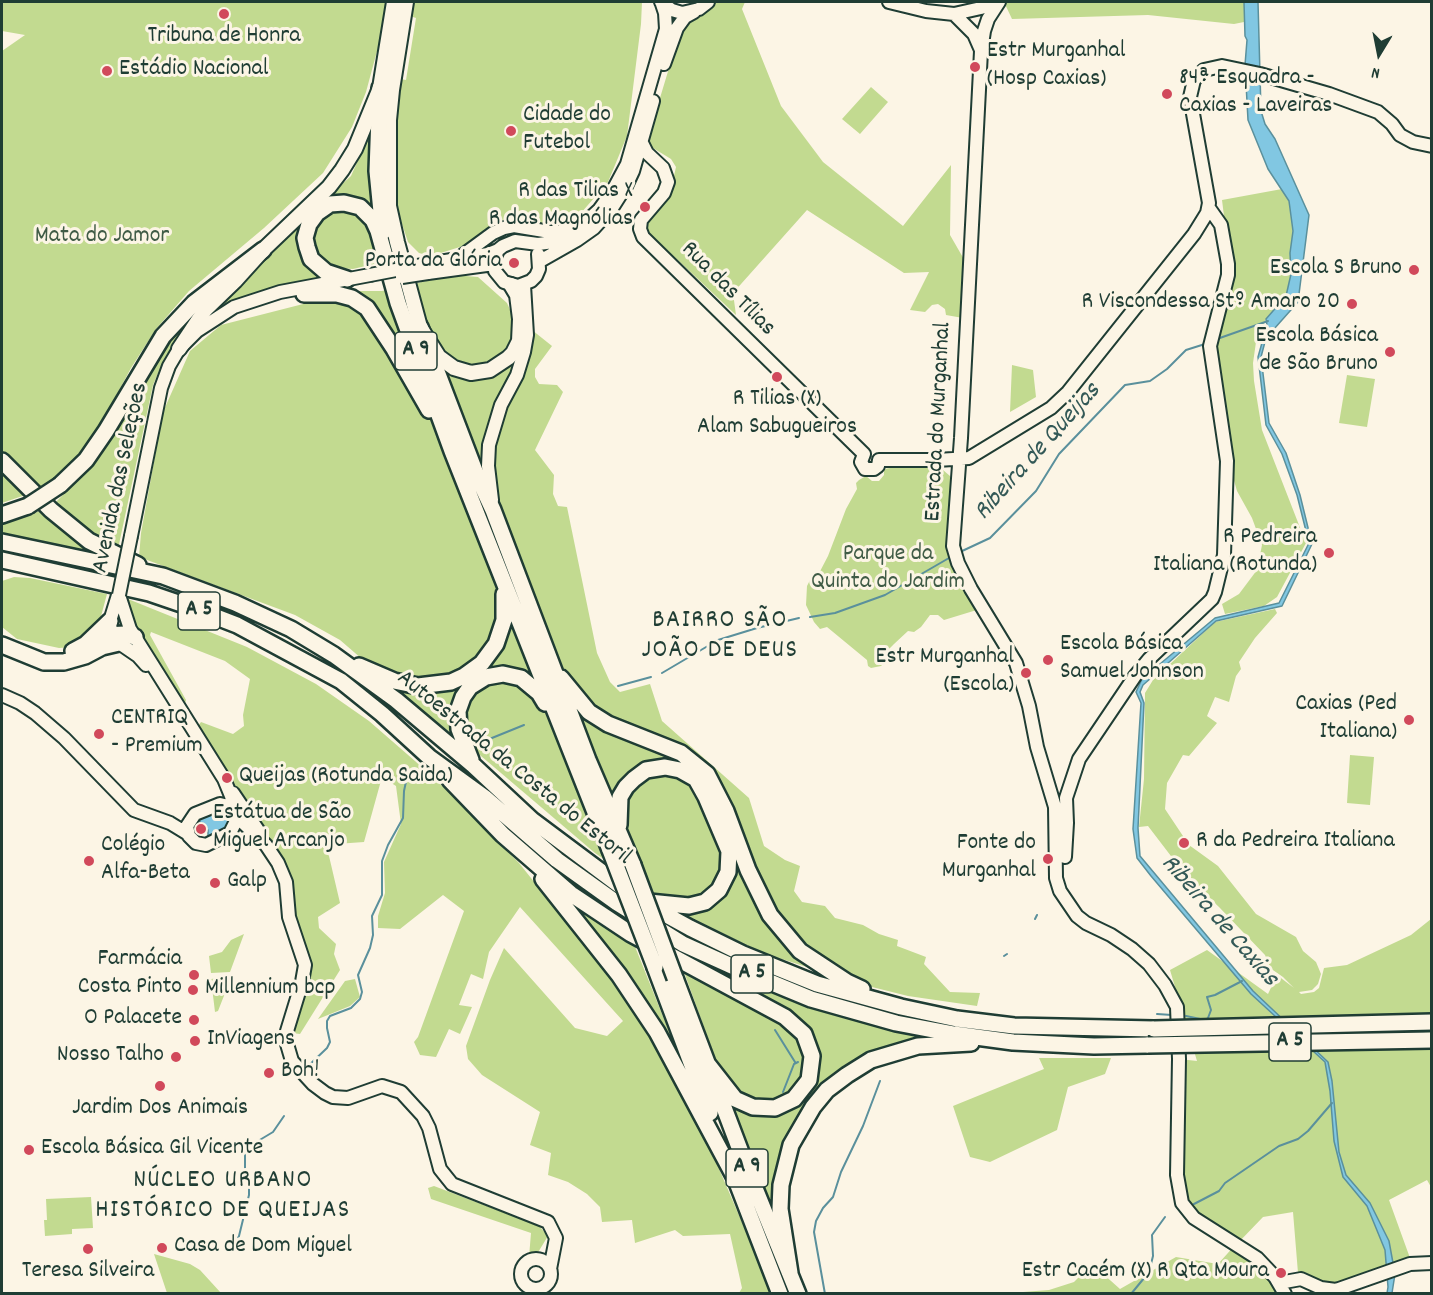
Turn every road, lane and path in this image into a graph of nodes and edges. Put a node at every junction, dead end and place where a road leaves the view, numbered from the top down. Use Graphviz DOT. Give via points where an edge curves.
graph roads {
  1 [pos="394,2"];
  2 [pos="406,2"];
  3 [pos="708,2"];
  4 [pos="889,2"];
  5 [pos="997,2"];
  6 [pos="661,3"];
  7 [pos="981,8"];
  8 [pos="694,12"];
  9 [pos="954,14"];
  10 [pos="979,32"];
  11 [pos="380,88"];
  12 [pos="642,143"];
  13 [pos="1431,146"];
  14 [pos="659,164"];
  15 [pos="633,171"];
  16 [pos="1209,208"];
  17 [pos="586,223"];
  18 [pos="527,243"];
  19 [pos="263,250"];
  20 [pos="384,250"];
  21 [pos="498,250"];
  22 [pos="448,261"];
  23 [pos="540,261"];
  24 [pos="494,264"];
  25 [pos="427,269"];
  26 [pos="348,279"];
  27 [pos="370,279"];
  28 [pos="518,285"];
  29 [pos="304,294"];
  30 [pos="248,303"];
  31 [pos="420,327"];
  32 [pos="179,349"];
  33 [pos="961,438"];
  34 [pos="986,449"];
  35 [pos="452,451"];
  36 [pos="960,459"];
  37 [pos="937,460"];
  38 [pos="2,461"];
  39 [pos="957,485"];
  40 [pos="493,510"];
  41 [pos="2,515"];
  42 [pos="2,542"];
  43 [pos="2,560"];
  44 [pos="46,569"];
  45 [pos="499,571"];
  46 [pos="2,573"];
  47 [pos="163,576"];
  48 [pos="112,628"];
  49 [pos="2,635"];
  50 [pos="135,637"];
  51 [pos="2,645"];
  52 [pos="334,656"];
  53 [pos="550,663"];
  54 [pos="2,695"];
  55 [pos="176,704"];
  56 [pos="561,731"];
  57 [pos="429,757"];
  58 [pos="212,760"];
  59 [pos="473,765"];
  60 [pos="226,783"];
  61 [pos="121,798"];
  62 [pos="214,805"];
  63 [pos="130,807"];
  64 [pos="152,811"];
  65 [pos="195,814"];
  66 [pos="235,814"];
  67 [pos="188,834"];
  68 [pos="227,836"];
  69 [pos="620,837"];
  70 [pos="266,845"];
  71 [pos="1065,857"];
  72 [pos="536,866"];
  73 [pos="639,900"];
  74 [pos="901,1006"];
  75 [pos="1431,1022"];
  76 [pos="1431,1040"];
  77 [pos="1013,1042"];
  78 [pos="706,1062"];
  79 [pos="734,1176"];
  80 [pos="554,1232"];
  81 [pos="538,1260"];
  82 [pos="1431,1263"];
  83 [pos="550,1269"];
  84 [pos="790,1273"];
  85 [pos="1282,1288"];
  86 [pos="529,1289"];
  87 [pos="542,1290"];
  88 [pos="780,1293"];
  89 [pos="798,1293"];
  1 -- 11 [label="main road"];
  2 -- 31 [label="main road, A 9" via="389,120 389,206"];
  3 -- 8 [label="street"];
  4 -- 9 [label="street"];
  5 -- 7 [label="street, Estrada do Murganhal"];
  5 -- 10 [label="street, Estrada do Murganhal"];
  6 -- 8 [label="street" via="677,12"];
  6 -- 17 [label="street, Avenida das Seleções" via="666,29 627,164 606,201"];
  7 -- 9 [label="street, Estrada do Murganhal"];
  7 -- 10 [label="street, Estrada do Murganhal" via="973,24"];
  8 -- 12 [label="street" via="677,28"];
  9 -- 10 [label="street"];
  10 -- 33 [label="street, Estrada do Murganhal"];
  11 -- 19 [label="main road" via="342,170"];
  11 -- 20 [label="highway, A 9" via="377,171"];
  12 -- 14 [label="street"];
  12 -- 15 [label="street"];
  13 -- 16 [label="street" via="1400,135 1385,117 1367,107 1245,70 1212,67 1198,74 1192,86 1191,104"];
  14 -- 15 [label="street" via="644,163"];
  14 -- 37 [label="street, Rua das Tílias" via="668,182 664,193 641,220 643,237 864,454 861,462 866,469 874,470 879,460"];
  15 -- 23 [label="street" via="619,197 594,228"];
  16 -- 34 [label="street" via="1194,234 1061,400"];
  16 -- 71 [label="street" via="1221,225 1228,264 1210,346 1227,461 1224,555 1212,599 1135,675 1079,759 1066,798"];
  17 -- 18 [label="street, Avenida das Seleções" via="554,242"];
  17 -- 22 [label="street" via="560,232 504,228"];
  18 -- 21 [label="street, Avenida das Seleções" via="508,242"];
  18 -- 23 [label="street"];
  19 -- 32 [label="main road" via="205,310"];
  19 -- 41 [label="highway, bridge" via="194,303 163,336 86,460 60,485 28,506"];
  20 -- 26 [label="highway" via="373,220 360,207 330,204 317,213 305,237 311,259 326,272"];
  20 -- 35 [label="highway, A 9" via="398,303"];
  21 -- 22 [label="street, Avenida das Seleções"];
  21 -- 24 [label="street"];
  22 -- 25 [label="street, Avenida das Seleções"];
  23 -- 28 [label="street" via="536,276"];
  24 -- 25 [label="street, Avenida das Seleções"];
  24 -- 28 [label="street" via="499,277"];
  25 -- 27 [label="street, Avenida das Seleções, bridge"];
  26 -- 27 [label="street, Avenida das Seleções"];
  26 -- 30 [label="street, Avenida das Seleções" via="280,292"];
  27 -- 29 [label="street, Avenida das Seleções"];
  28 -- 31 [label="main road" via="519,341 513,353 490,370 471,373 454,368 439,357"];
  28 -- 40 [label="street" via="527,335 517,375 501,405 489,445"];
  29 -- 30 [label="street, Avenida das Seleções"];
  29 -- 35 [label="highway" via="337,294 367,308"];
  30 -- 32 [label="street, Avenida das Seleções" via="220,315"];
  31 -- 40 [label="highway, A 9"];
  32 -- 48 [label="street, Avenida das Seleções, bridge" via="161,388"];
  33 -- 34 [label="street" via="969,448"];
  33 -- 36 [label="street, Estrada do Murganhal"];
  33 -- 37 [label="street" via="949,455"];
  34 -- 36 [label="street"];
  35 -- 45 [label="highway, A 9"];
  36 -- 37 [label="street"];
  36 -- 39 [label="street, Estrada do Murganhal"];
  37 -- 39 [label="street" via="953,474"];
  38 -- 47 [label="highway" via="89,541"];
  39 -- 85 [label="street, Estrada do Murganhal" via="953,546 957,563 1016,663 1057,814 1056,878 1060,891 1077,916 1111,935 1149,964 1165,985 1178,1013 1177,1175 1182,1203 1190,1215 1257,1258"];
  40 -- 53 [label="highway, A 9"];
  42 -- 47 [label="highway, Autoestrada da Costa do Estoril / A 5"];
  43 -- 44 [label="highway, Autoestrada da Costa do Estoril / A 5"];
  44 -- 46 [label="highway"];
  44 -- 57 [label="highway, Autoestrada da Costa do Estoril / A 5" via="148,593 237,625 341,681"];
  45 -- 52 [label="highway" via="505,596 499,636 482,663 464,676 451,682 418,686 394,681"];
  45 -- 56 [label="highway, A 9"];
  47 -- 52 [label="highway, Autoestrada da Costa do Estoril / A 5" via="272,620"];
  48 -- 49 [label="highway" via="76,650 60,653 32,649"];
  48 -- 50 [label="highway"];
  48 -- 51 [label="highway" via="102,647 64,662 44,662"];
  48 -- 55 [label="street"];
  50 -- 55 [label="street"];
  52 -- 59 [label="highway, Autoestrada da Costa do Estoril / A 5" via="396,700"];
  53 -- 69 [label="highway, A 9"];
  53 -- 74 [label="highway" via="589,712 617,729 681,753 707,774 770,915 800,951 847,982"];
  54 -- 61 [label="street" via="35,713 64,738"];
  55 -- 58 [label="street"];
  56 -- 59 [label="highway" via="539,693 521,678 503,674 486,677 470,687 458,711 460,736"];
  56 -- 79 [label="highway, A 9, bridge"];
  57 -- 72 [label="highway"];
  57 -- 77 [label="highway, Autoestrada da Costa do Estoril / A 5" via="484,797 557,860 683,944 811,999 896,1023"];
  58 -- 60 [label="street"];
  58 -- 62 [label="street" via="220,782"];
  59 -- 73 [label="highway, Autoestrada da Costa do Estoril / A 5" via="532,820"];
  60 -- 66 [label="street"];
  60 -- 70 [label="street"];
  61 -- 63 [label="street"];
  61 -- 64 [label="street"];
  62 -- 65 [label="street"];
  62 -- 66 [label="street" via="224,805"];
  63 -- 64 [label="street"];
  63 -- 67 [label="street"];
  64 -- 65 [label="street" via="178,818"];
  65 -- 67 [label="street" via="189,821"];
  66 -- 68 [label="street" via="235,826"];
  66 -- 70 [label="street"];
  67 -- 68 [label="street" via="196,843 206,845"];
  68 -- 70 [label="street"];
  69 -- 73 [label="highway" via="619,806 626,787 646,770 665,767 696,778 729,851 728,872 719,890 705,902 689,906"];
  69 -- 78 [label="highway, A 9, bridge"];
  70 -- 80 [label="street" via="286,882 289,917 305,965 287,1031 292,1061 313,1084 333,1097 348,1098 382,1086 401,1092 423,1116 440,1169 452,1184 544,1220"];
  72 -- 78 [label="highway" via="632,934 785,1017 804,1034 812,1056 809,1080 794,1099 775,1108 753,1107 735,1099"];
  72 -- 79 [label="highway" via="657,1032"];
  73 -- 74 [label="highway, Autoestrada da Costa do Estoril / A 5" via="743,954 817,984"];
  74 -- 75 [label="highway, Autoestrada da Costa do Estoril / A 5, bridge" via="957,1019 1014,1026 1154,1029"];
  76 -- 77 [label="highway, Autoestrada da Costa do Estoril / A 5, bridge" via="1094,1046"];
  77 -- 84 [label="highway" via="909,1048 871,1060 828,1090 801,1127 785,1164 780,1209"];
  78 -- 84 [label="highway, A 9"];
  79 -- 88 [label="highway, A 9"];
  80 -- 81 [label="street"];
  80 -- 83 [label="street"];
  81 -- 83 [label="street"];
  81 -- 86 [label="street" via="523,1267 522,1278"];
  82 -- 85 [label="street" via="1402,1266 1336,1290 1301,1279"];
  83 -- 87 [label="street" via="548,1284"];
  84 -- 89 [label="highway, A 9"];
  86 -- 87 [label="street"];
}
